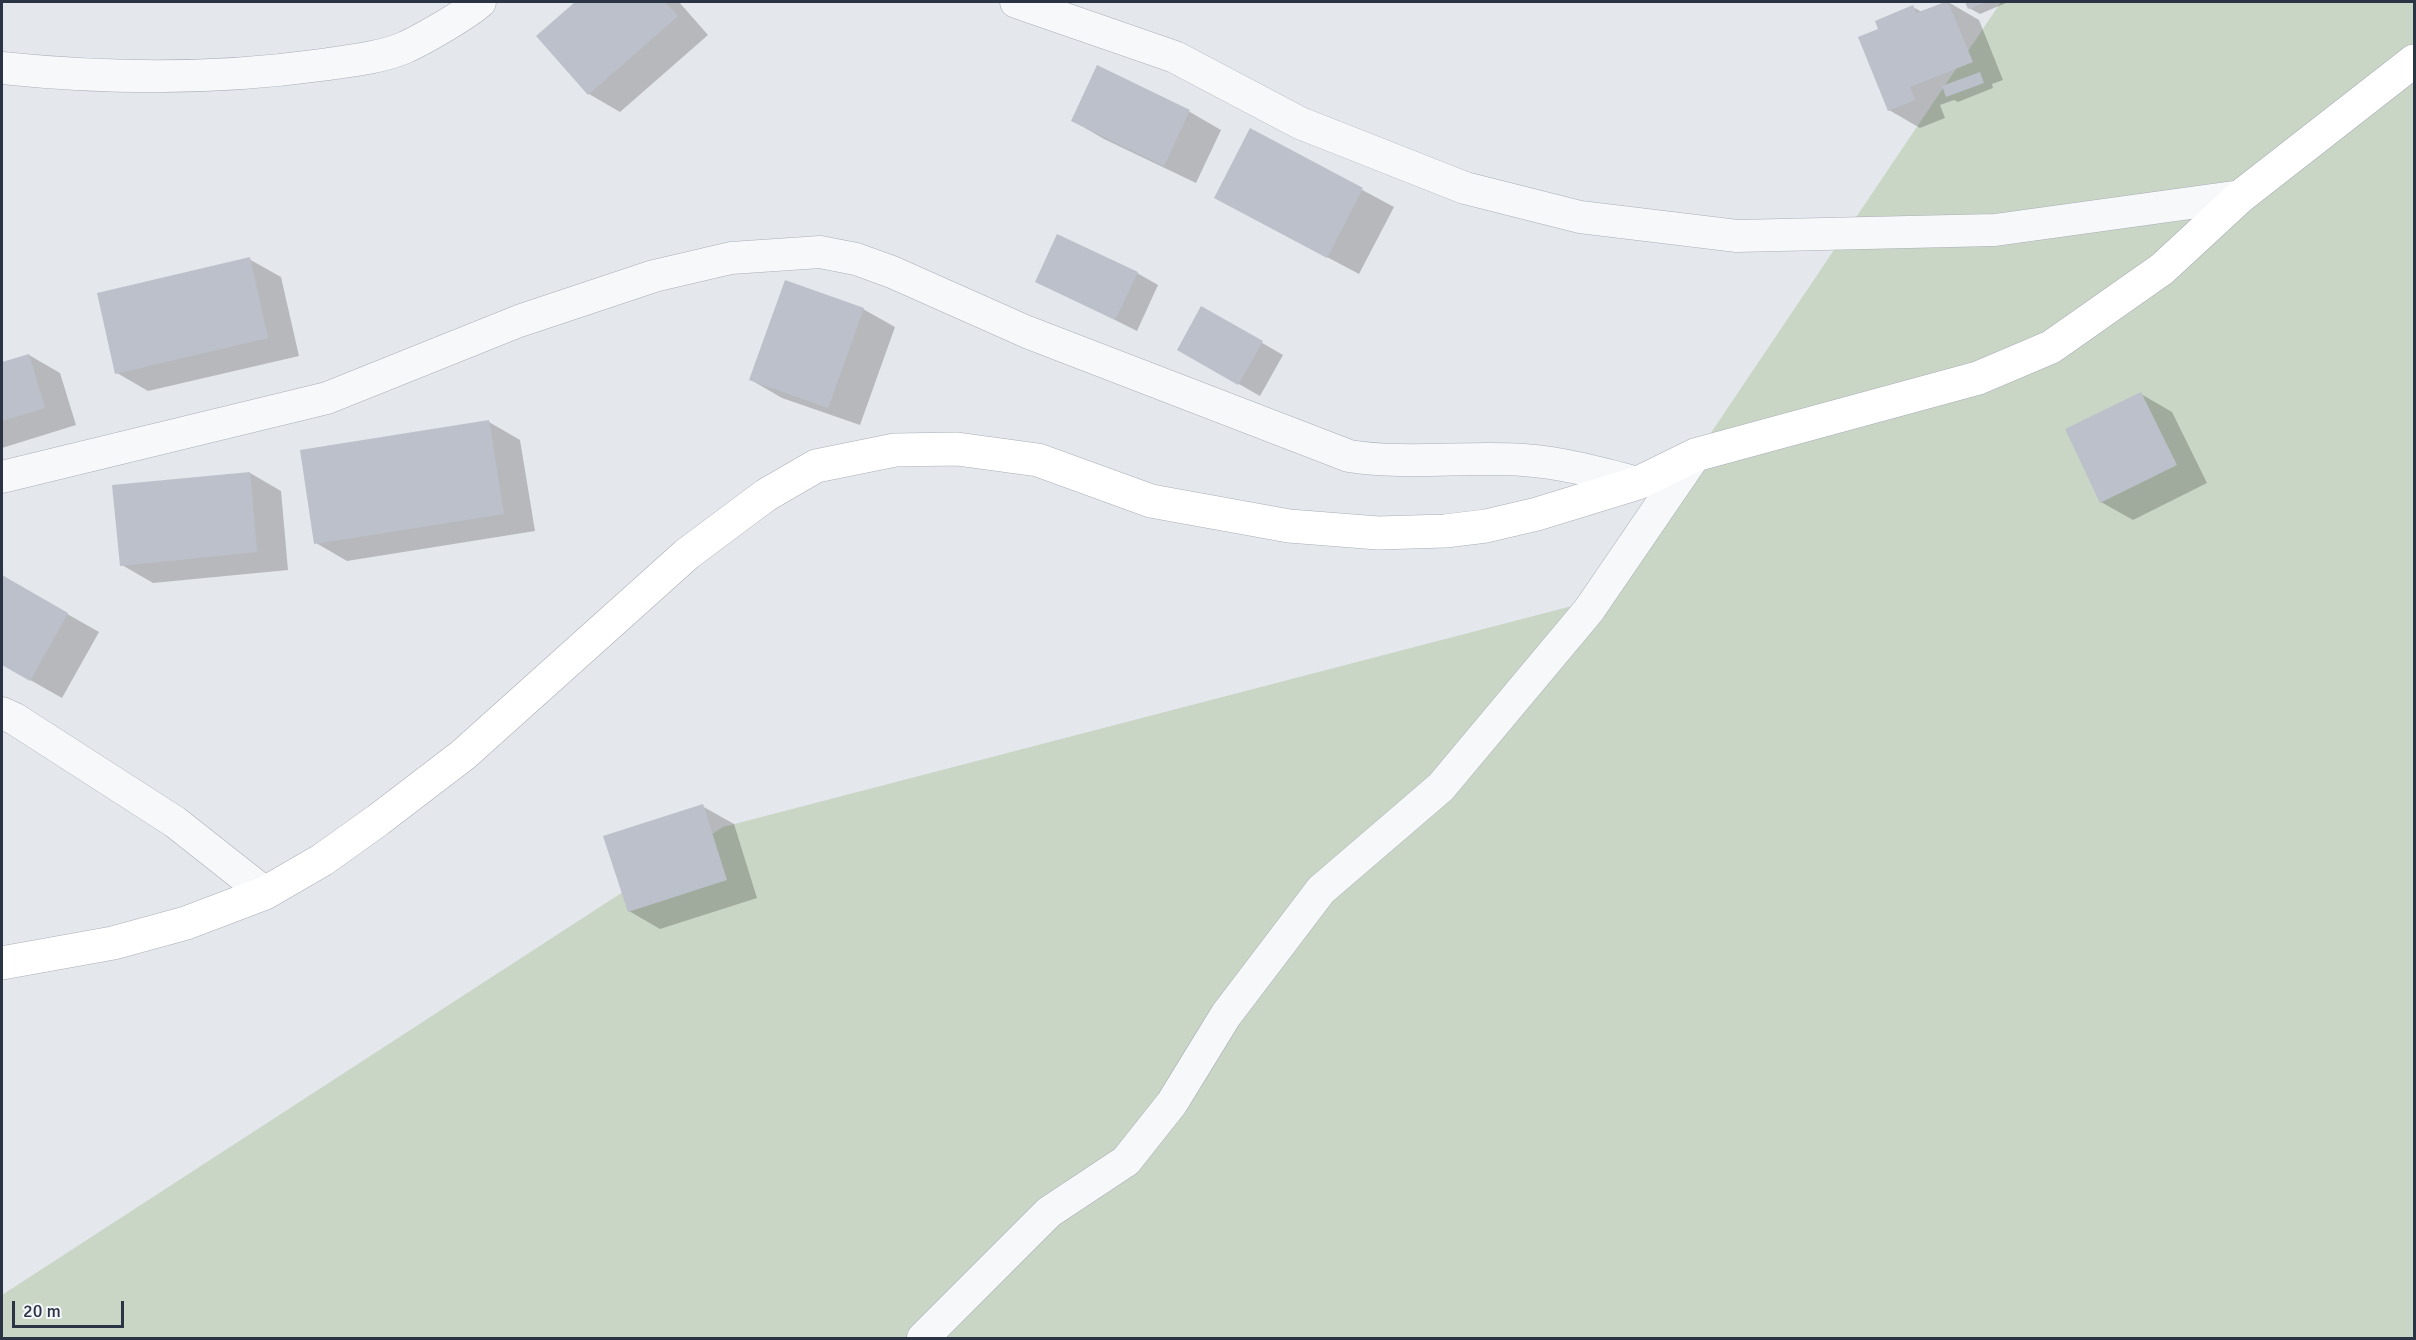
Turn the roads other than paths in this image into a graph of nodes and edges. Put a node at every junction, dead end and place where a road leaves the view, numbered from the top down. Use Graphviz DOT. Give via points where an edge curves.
graph roads {
  1 [pos="480,2"];
  2 [pos="1016,2"];
  3 [pos="2415,61"];
  4 [pos="2,68"];
  5 [pos="2241,196"];
  6 [pos="1695,455"];
  7 [pos="2,477"];
  8 [pos="1638,483"];
  9 [pos="2,713"];
  10 [pos="265,893"];
  11 [pos="2,963"];
  12 [pos="923,1338"];
  1 -- 4 [label="street" via="405,47 357,60 274,71 175,77 66,75"];
  2 -- 5 [label="street" via="1175,57 1300,123 1454,184 1580,217 1737,236 1995,230"];
  3 -- 5 [label="street"];
  5 -- 6 [label="street" via="2162,269 2051,347 1977,378"];
  6 -- 8 [label="street"];
  6 -- 12 [label="street" via="1589,610 1441,787 1322,890 1226,1015 1172,1103 1125,1161 1049,1212"];
  7 -- 8 [label="street" via="327,398 519,321 654,276 731,258 820,252 892,272 1027,332 1349,456 1378,460 1524,460 1574,466"];
  8 -- 10 [label="street" via="1486,526 1378,532 1289,526 1151,501 1038,460 957,449 895,450 816,466 766,495 687,554 463,755 322,860"];
  9 -- 10 [label="street" via="175,822"];
  10 -- 11 [label="street" via="186,924 113,943"];
}
